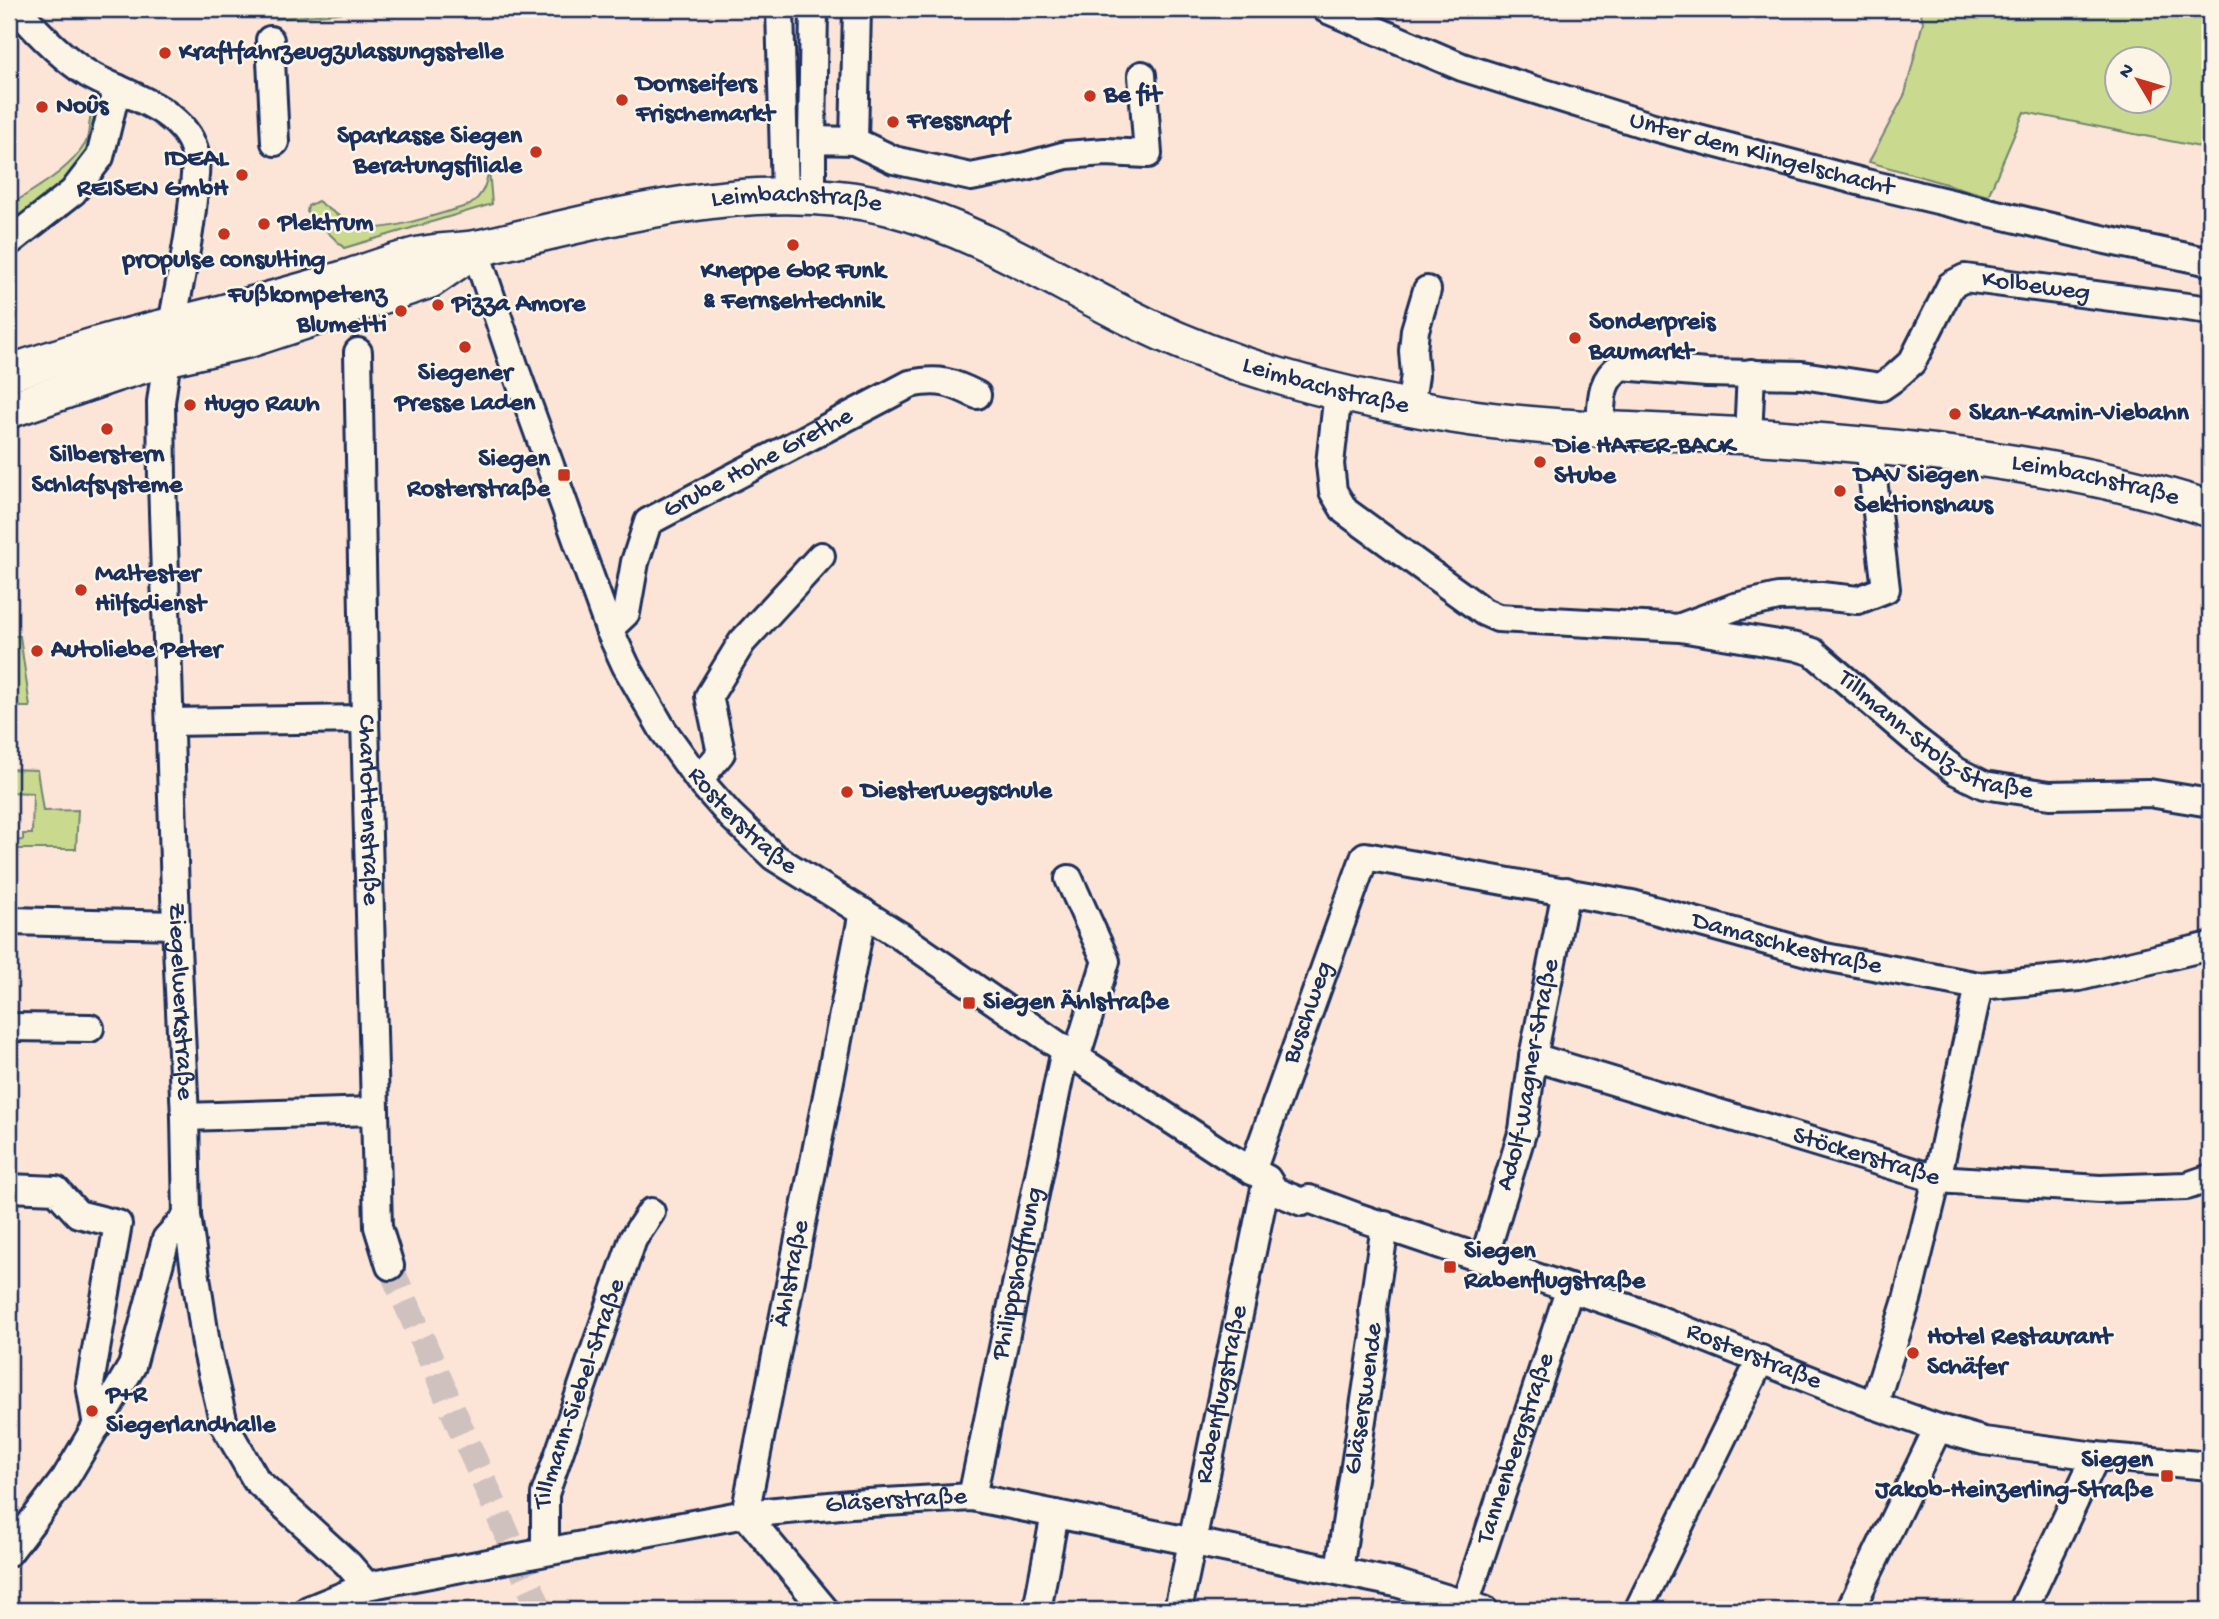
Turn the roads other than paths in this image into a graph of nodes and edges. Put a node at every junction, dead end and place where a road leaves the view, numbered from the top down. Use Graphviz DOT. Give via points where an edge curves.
graph roads {
  1 [pos="17,9"];
  2 [pos="780,9"];
  3 [pos="814,9"];
  4 [pos="857,9"];
  5 [pos="1326,9"];
  6 [pos="270,40"];
  7 [pos="1142,75"];
  8 [pos="117,88"];
  9 [pos="812,140"];
  10 [pos="854,141"];
  11 [pos="275,142"];
  12 [pos="798,195"];
  13 [pos="9,242"];
  14 [pos="475,249"];
  15 [pos="2210,262"];
  16 [pos="1427,290"];
  17 [pos="2210,310"];
  18 [pos="169,342"];
  19 [pos="358,352"];
  20 [pos="9,373"];
  21 [pos="1751,373"];
  22 [pos="1338,392"];
  23 [pos="977,396"];
  24 [pos="1410,408"];
  25 [pos="9,410"];
  26 [pos="1600,429"];
  27 [pos="1748,436"];
  28 [pos="1869,445"];
  29 [pos="2210,509"];
  30 [pos="821,556"];
  31 [pos="1680,628"];
  32 [pos="610,629"];
  33 [pos="365,719"];
  34 [pos="170,722"];
  35 [pos="699,780"];
  36 [pos="2204,802"];
  37 [pos="1365,856"];
  38 [pos="1069,879"];
  39 [pos="1566,891"];
  40 [pos="863,912"];
  41 [pos="9,921"];
  42 [pos="176,925"];
  43 [pos="2210,946"];
  44 [pos="1979,986"];
  45 [pos="10,1027"];
  46 [pos="90,1028"];
  47 [pos="1070,1054"];
  48 [pos="1533,1057"];
  49 [pos="375,1111"];
  50 [pos="185,1117"];
  51 [pos="1259,1175"];
  52 [pos="2210,1178"];
  53 [pos="1937,1179"];
  54 [pos="9,1188"];
  55 [pos="651,1212"];
  56 [pos="187,1216"];
  57 [pos="1385,1225"];
  58 [pos="1484,1258"];
  59 [pos="390,1266"];
  60 [pos="1570,1288"];
  61 [pos="1762,1359"];
  62 [pos="1874,1405"];
  63 [pos="97,1426"];
  64 [pos="1938,1428"];
  65 [pos="2096,1456"];
  66 [pos="2210,1466"];
  67 [pos="972,1497"];
  68 [pos="746,1514"];
  69 [pos="1055,1514"];
  70 [pos="1193,1541"];
  71 [pos="545,1551"];
  72 [pos="9,1552"];
  73 [pos="1339,1570"];
  74 [pos="366,1586"];
  75 [pos="1471,1608"];
  76 [pos="308,1610"];
  77 [pos="825,1610"];
  78 [pos="1037,1610"];
  79 [pos="1178,1610"];
  80 [pos="1638,1610"];
  81 [pos="1850,1610"];
  82 [pos="2023,1610"];
  1 -- 8 [label="street, Ziegelwerkstraße" via="42,37 87,73"];
  2 -- 12 [label="street"];
  3 -- 9 [label="street"];
  4 -- 10 [label="street"];
  5 -- 15 [label="street, Unter dem Klingelschacht" via="1462,67 1653,127 1866,183"];
  6 -- 11 [label="street"];
  7 -- 10 [label="street" via="1148,154 1066,155 971,177 894,160"];
  8 -- 13 [label="street" via="100,157 73,192"];
  8 -- 18 [label="street, Ziegelwerkstraße" via="177,122 195,151 193,201"];
  9 -- 10 [label="street"];
  9 -- 12 [label="street"];
  12 -- 14 [label="main road, Leimbachstraße" via="712,201 637,213"];
  12 -- 22 [label="main road, Leimbachstraße" via="886,207 957,229 1193,346"];
  14 -- 18 [label="main road, Leimbachstraße" via="421,254 299,291"];
  14 -- 32 [label="street, Rosterstraße"];
  16 -- 24 [label="street" via="1415,330"];
  17 -- 21 [label="street, Kolbeweg" via="1965,278 1951,285 1912,362 1881,387"];
  18 -- 20 [label="main road, Leimbachstraße" via="113,340"];
  18 -- 25 [label="main road, Leimbachstraße" via="102,378"];
  18 -- 34 [label="street, Ziegelwerkstraße" via="161,402"];
  19 -- 33 [label="street, Charlottenstraße"];
  21 -- 26 [label="street" via="1621,366 1606,379"];
  21 -- 27 [label="street"];
  22 -- 24 [label="main road, Leimbachstraße"];
  22 -- 31 [label="street, Tillmann-Stolz-Straße" via="1330,464 1333,491 1345,511 1459,596 1498,618"];
  23 -- 32 [label="street, Grube Hohe Grethe" via="931,379 910,384 648,522 626,613"];
  24 -- 26 [label="main road, Leimbachstraße"];
  26 -- 27 [label="main road, Leimbachstraße"];
  27 -- 28 [label="main road, Leimbachstraße"];
  28 -- 29 [label="main road, Leimbachstraße" via="2012,464 2131,487"];
  28 -- 31 [label="street, Tillmann-Stolz-Straße" via="1886,589 1858,600 1778,597"];
  30 -- 35 [label="street" via="742,642 709,696 721,753"];
  31 -- 36 [label="street, Tillmann-Stolz-Straße" via="1813,652 1913,738 1956,771 1984,785 2050,795 2149,793"];
  32 -- 35 [label="street, Rosterstraße" via="663,730"];
  33 -- 34 [label="street"];
  33 -- 49 [label="street, Charlottenstraße"];
  34 -- 42 [label="street, Ziegelwerkstraße"];
  35 -- 40 [label="street, Rosterstraße" via="774,857"];
  37 -- 39 [label="street, Damaschkestraße"];
  37 -- 51 [label="street, Buschweg"];
  38 -- 47 [label="street, Philippshoffnung" via="1106,961"];
  39 -- 44 [label="street, Damaschkestraße" via="1632,904 1825,957"];
  39 -- 48 [label="street, Adolf-Wagner-Straße"];
  40 -- 47 [label="street, Rosterstraße"];
  40 -- 68 [label="street, Ählstraße"];
  41 -- 42 [label="street"];
  42 -- 50 [label="street, Ziegelwerkstraße"];
  43 -- 44 [label="street, Damaschkestraße" via="2079,977"];
  44 -- 53 [label="street"];
  45 -- 46 [label="street"];
  47 -- 51 [label="street, Rosterstraße"];
  47 -- 67 [label="street, Philippshoffnung"];
  48 -- 53 [label="street, Stöckerstraße"];
  48 -- 58 [label="street, Adolf-Wagner-Straße" via="1523,1130"];
  49 -- 50 [label="street"];
  49 -- 59 [label="street, Charlottenstraße" via="378,1227"];
  50 -- 56 [label="street, Ziegelwerkstraße"];
  51 -- 57 [label="street, Rosterstraße" via="1289,1197 1302,1202 1310,1199"];
  51 -- 70 [label="street, Rabenflugstraße"];
  52 -- 53 [label="street, Stöckerstraße" via="2187,1186 2100,1189"];
  53 -- 62 [label="street" via="1908,1300"];
  54 -- 63 [label="street" via="56,1190 78,1214 118,1224 90,1384"];
  55 -- 71 [label="street, Tillmann-Siebel-Straße" via="633,1239 545,1494"];
  56 -- 63 [label="street" via="166,1239 132,1366"];
  56 -- 74 [label="street, Ziegelwerkstraße" via="207,1351 224,1424 256,1480"];
  57 -- 58 [label="street, Rosterstraße"];
  57 -- 73 [label="street, Gläserswende" via="1373,1309 1375,1335"];
  58 -- 60 [label="street, Rosterstraße"];
  60 -- 61 [label="street, Rosterstraße"];
  60 -- 75 [label="street, Tannenbergstraße"];
  61 -- 62 [label="street, Rosterstraße"];
  61 -- 80 [label="street"];
  62 -- 64 [label="street, Rosterstraße"];
  63 -- 72 [label="street" via="66,1477"];
  64 -- 65 [label="street, Rosterstraße" via="1984,1441"];
  64 -- 81 [label="street"];
  65 -- 66 [label="street, Rosterstraße"];
  65 -- 82 [label="street"];
  67 -- 68 [label="street, Gläserstraße"];
  67 -- 69 [label="street, Gläserstraße"];
  68 -- 71 [label="street, Gläserstraße"];
  68 -- 77 [label="street"];
  69 -- 70 [label="street, Gläserstraße"];
  69 -- 78 [label="street"];
  70 -- 73 [label="street, Gläserstraße"];
  70 -- 79 [label="street, Rabenflugstraße"];
  71 -- 74 [label="street, Gläserstraße"];
  73 -- 75 [label="street, Gläserstraße"];
  74 -- 76 [label="street, Gläserstraße"];
}
